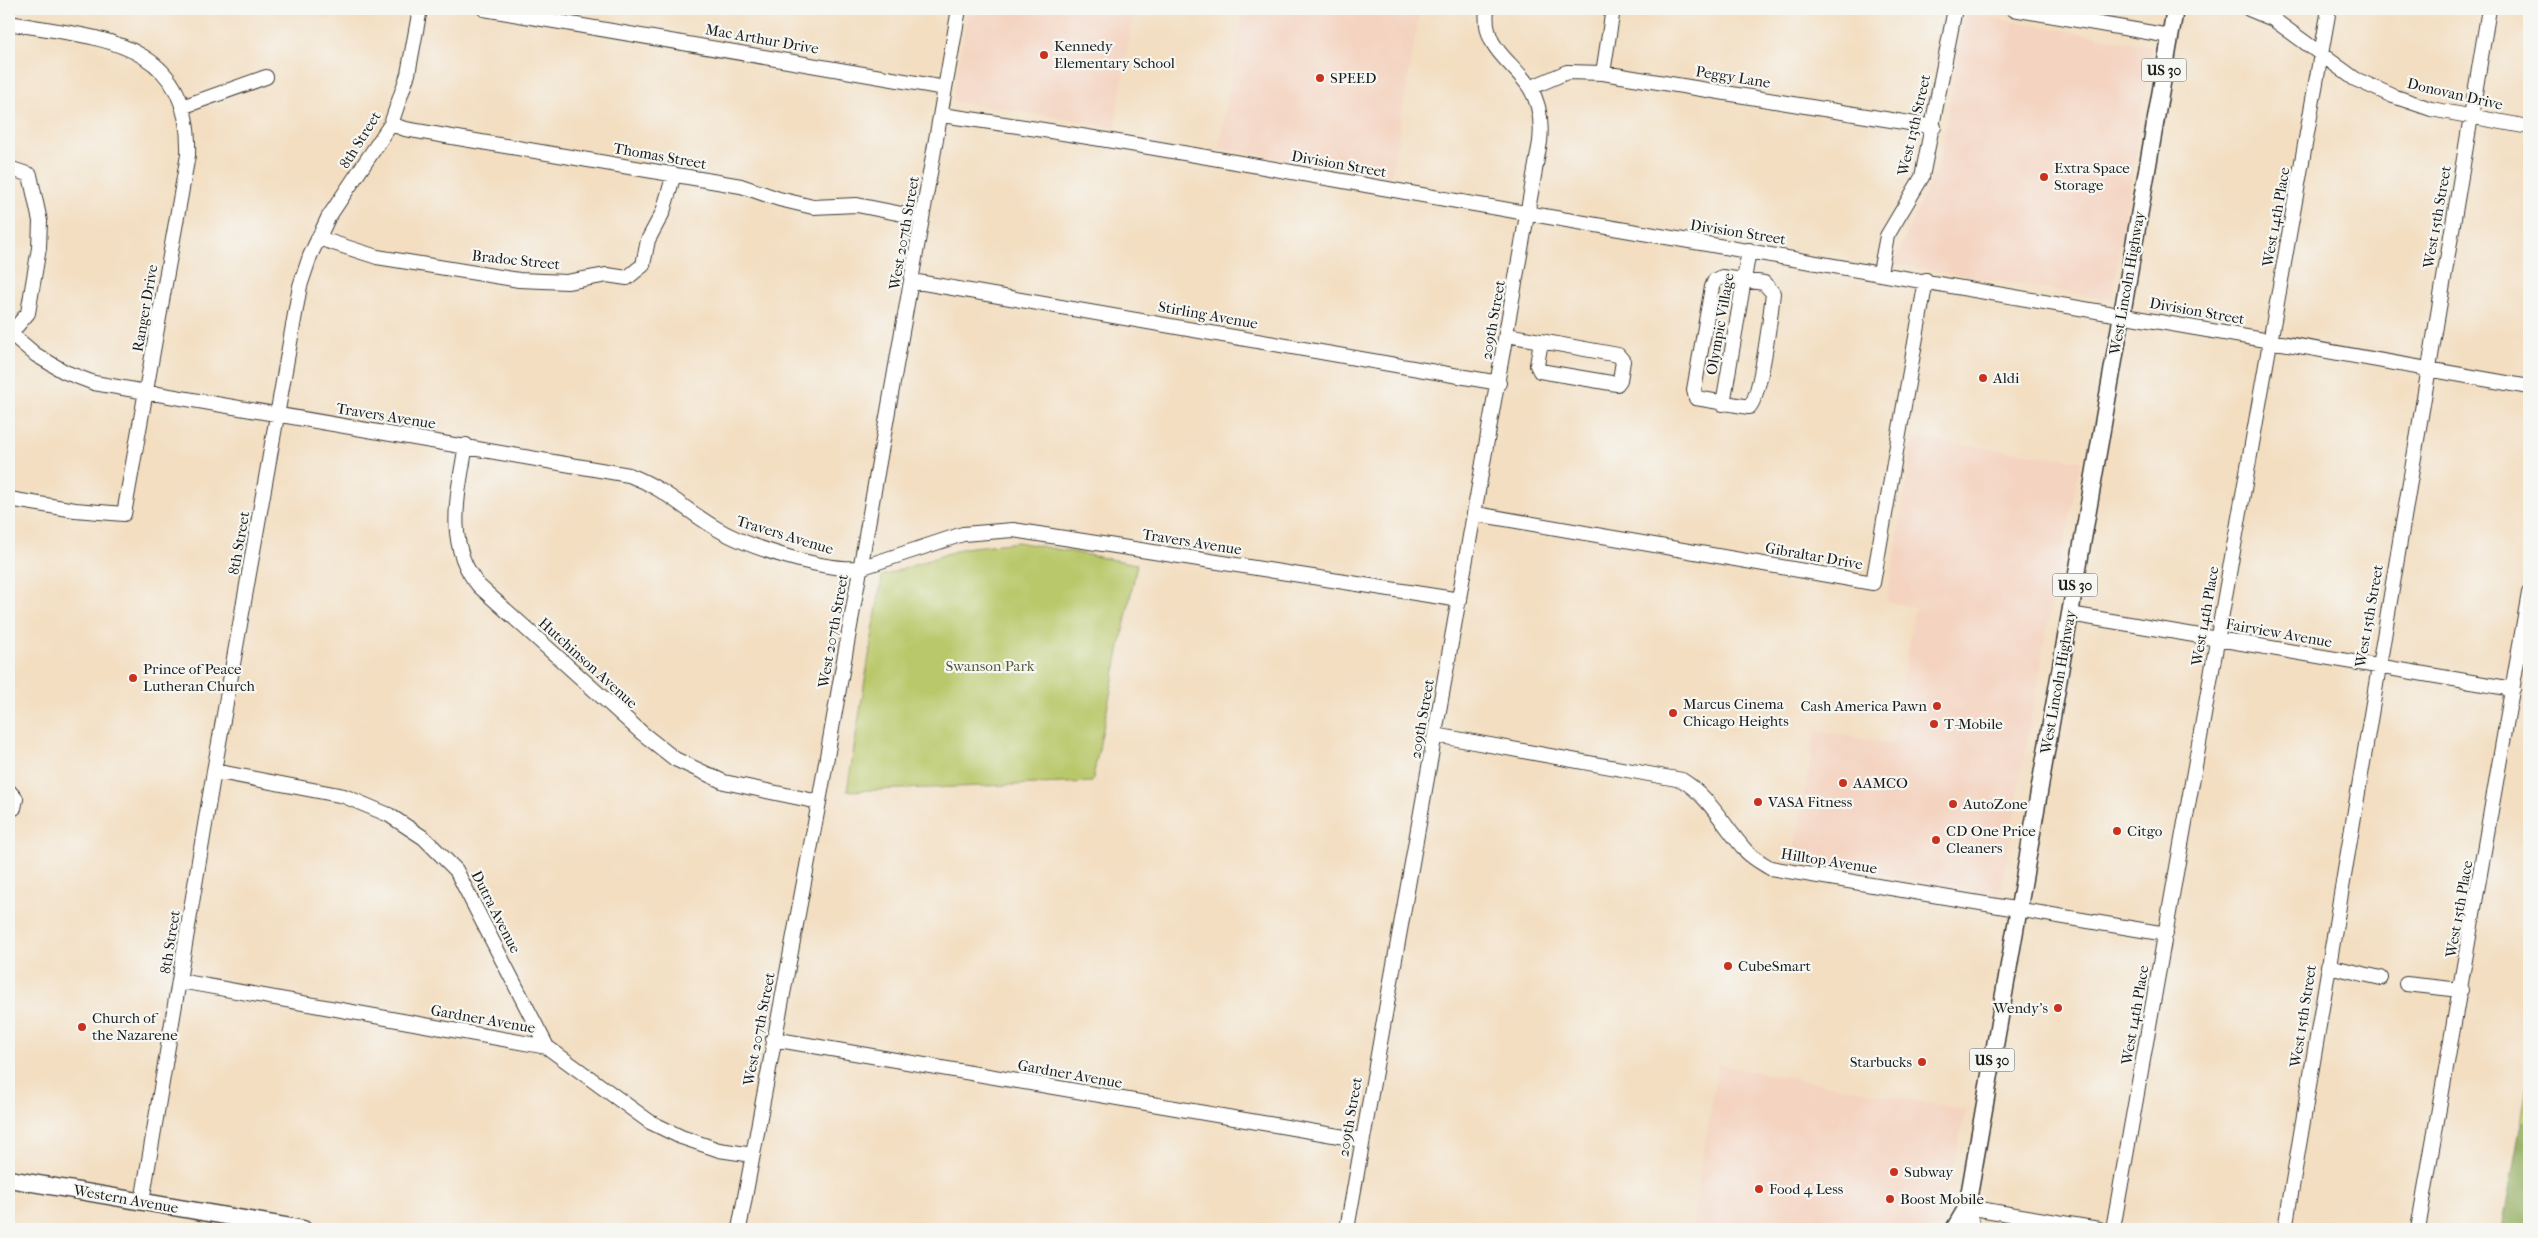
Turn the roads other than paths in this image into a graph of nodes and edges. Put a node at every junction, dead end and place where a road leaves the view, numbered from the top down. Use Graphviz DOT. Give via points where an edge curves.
graph roads {
  1 [pos="420,9"];
  2 [pos="484,9"];
  3 [pos="959,9"];
  4 [pos="1487,9"];
  5 [pos="1614,9"];
  6 [pos="1955,9"];
  7 [pos="2013,9"];
  8 [pos="2175,9"];
  9 [pos="2249,9"];
  10 [pos="2329,9"];
  11 [pos="2489,9"];
  12 [pos="9,23"];
  13 [pos="2170,36"];
  14 [pos="2321,53"];
  15 [pos="1603,73"];
  16 [pos="266,77"];
  17 [pos="945,88"];
  18 [pos="1530,88"];
  19 [pos="182,107"];
  20 [pos="941,115"];
  21 [pos="2471,115"];
  22 [pos="391,124"];
  23 [pos="1934,127"];
  24 [pos="2529,127"];
  25 [pos="9,168"];
  26 [pos="674,174"];
  27 [pos="1528,214"];
  28 [pos="922,218"];
  29 [pos="318,238"];
  30 [pos="1749,250"];
  31 [pos="1880,272"];
  32 [pos="1745,280"];
  33 [pos="1926,280"];
  34 [pos="912,281"];
  35 [pos="2122,314"];
  36 [pos="10,333"];
  37 [pos="1507,335"];
  38 [pos="1541,341"];
  39 [pos="2270,341"];
  40 [pos="2428,368"];
  41 [pos="1499,383"];
  42 [pos="2529,387"];
  43 [pos="146,393"];
  44 [pos="1723,404"];
  45 [pos="277,414"];
  46 [pos="466,445"];
  47 [pos="9,498"];
  48 [pos="1476,514"];
  49 [pos="860,568"];
  50 [pos="2529,593"];
  51 [pos="1460,600"];
  52 [pos="2070,614"];
  53 [pos="2217,639"];
  54 [pos="2377,666"];
  55 [pos="2512,689"];
  56 [pos="1435,735"];
  57 [pos="214,771"];
  58 [pos="9,791"];
  59 [pos="819,802"];
  60 [pos="9,810"];
  61 [pos="2019,910"];
  62 [pos="2166,934"];
  63 [pos="2328,966"];
  64 [pos="2381,978"];
  65 [pos="180,981"];
  66 [pos="2406,984"];
  67 [pos="2461,990"];
  68 [pos="773,1039"];
  69 [pos="547,1047"];
  70 [pos="1362,1140"];
  71 [pos="753,1155"];
  72 [pos="9,1180"];
  73 [pos="142,1202"];
  74 [pos="1967,1207"];
  75 [pos="303,1229"];
  76 [pos="739,1229"];
  77 [pos="1347,1229"];
  78 [pos="1954,1229"];
  79 [pos="1972,1229"];
  80 [pos="2099,1229"];
  81 [pos="2113,1229"];
  82 [pos="2284,1229"];
  83 [pos="2418,1229"];
  1 -- 22 [label="street, 8th Street" via="407,80"];
  2 -- 17 [label="street, Mac Arthur Drive"];
  3 -- 17 [label="street, West 207th Street"];
  4 -- 18 [label="street" via="1486,19 1494,48"];
  5 -- 15 [label="street"];
  6 -- 23 [label="street, West 13th Street"];
  7 -- 13 [label="street"];
  8 -- 13 [label="main road, West Lincoln Highway / US 30"];
  9 -- 14 [label="street, Donovan Drive" via="2273,19"];
  10 -- 14 [label="street, West 14th Place"];
  11 -- 21 [label="street, West 15th Street"];
  12 -- 19 [label="street, Ranger Drive" via="106,40 127,47 158,67 173,87"];
  13 -- 35 [label="main road, West Lincoln Highway / US 30"];
  14 -- 21 [label="street, Donovan Drive" via="2355,79 2393,96 2431,108"];
  14 -- 39 [label="street, West 14th Place"];
  15 -- 18 [label="street, Peggy Lane" via="1567,72"];
  15 -- 23 [label="street, Peggy Lane"];
  16 -- 19 [label="street"];
  17 -- 20 [label="street, West 207th Street"];
  18 -- 27 [label="street, 209th Street" via="1540,114 1541,128"];
  19 -- 43 [label="street, Ranger Drive" via="188,155"];
  20 -- 27 [label="street, Division Street" via="1044,129"];
  20 -- 28 [label="street, West 207th Street"];
  21 -- 24 [label="street, Donovan Drive"];
  21 -- 40 [label="street, West 15th Street"];
  22 -- 26 [label="street, Thomas Street"];
  22 -- 29 [label="street, 8th Street"];
  23 -- 31 [label="street, West 13th Street" via="1922,177 1887,236"];
  25 -- 36 [label="street" via="30,175 40,231 28,313"];
  26 -- 28 [label="street, Thomas Street" via="741,186 813,207 857,206"];
  26 -- 29 [label="street, Bradoc Street" via="663,212 648,240 643,265 627,278 607,275 567,282 519,280 377,256"];
  27 -- 30 [label="street, Division Street"];
  27 -- 37 [label="street, 209th Street"];
  28 -- 34 [label="street, West 207th Street"];
  29 -- 45 [label="street, 8th Street" via="300,286"];
  30 -- 31 [label="street, Division Street"];
  30 -- 32 [label="street, Olympic Village"];
  31 -- 33 [label="street, Division Street"];
  32 -- 44 [label="street, Olympic Village"];
  32 -- 44 [label="street" via="1764,283 1770,288 1773,293 1770,319 1754,402 1749,407"];
  32 -- 44 [label="street" via="1722,277 1715,280 1706,321 1694,390 1696,398"];
  33 -- 35 [label="street, Division Street"];
  33 -- 48 [label="street, Gibraltar Drive" via="1873,583"];
  34 -- 41 [label="street, Stirling Avenue"];
  34 -- 49 [label="street, West 207th Street"];
  35 -- 39 [label="street, Division Street"];
  35 -- 52 [label="main road, West Lincoln Highway / US 30"];
  36 -- 43 [label="street, Travers Avenue" via="36,355 66,372 94,383"];
  37 -- 38 [label="street"];
  37 -- 41 [label="street, 209th Street"];
  38 -- 38 [label="street" via="1618,354 1623,361 1620,380 1617,384 1540,371 1537,364"];
  39 -- 40 [label="street, Division Street"];
  39 -- 53 [label="street, West 14th Place"];
  40 -- 42 [label="street, Division Street"];
  40 -- 54 [label="street, West 15th Street"];
  41 -- 48 [label="street, 209th Street"];
  43 -- 45 [label="street, Travers Avenue"];
  43 -- 47 [label="street, Ranger Drive" via="124,514 76,510"];
  45 -- 46 [label="street, Travers Avenue"];
  45 -- 57 [label="street, 8th Street"];
  46 -- 49 [label="street, Travers Avenue" via="629,475 661,489 706,522 737,539 828,567"];
  46 -- 59 [label="street, Hutchinson Avenue" via="456,508 456,530 462,557 479,586 642,734 675,759 724,782"];
  48 -- 51 [label="street, 209th Street"];
  49 -- 51 [label="street, Travers Avenue" via="963,534 1013,530"];
  49 -- 59 [label="street, West 207th Street"];
  50 -- 55 [label="street, West 15th Place"];
  51 -- 56 [label="street, 209th Street"];
  52 -- 53 [label="street, Fairview Avenue"];
  52 -- 61 [label="main road, West Lincoln Highway / US 30"];
  53 -- 54 [label="street, Fairview Avenue"];
  53 -- 62 [label="street, West 14th Place"];
  54 -- 55 [label="street, Fairview Avenue"];
  54 -- 63 [label="street, West 15th Street"];
  55 -- 67 [label="street, West 15th Place"];
  56 -- 61 [label="street, Hilltop Avenue" via="1682,780 1706,800 1749,853 1770,868"];
  56 -- 70 [label="street, 209th Street"];
  57 -- 65 [label="street, 8th Street"];
  57 -- 69 [label="street, Dutra Avenue" via="344,796 390,815 424,838 456,870"];
  58 -- 60 [label="street" via="16,799 14,808"];
  59 -- 68 [label="street, West 207th Street"];
  61 -- 62 [label="street, Hilltop Avenue"];
  61 -- 74 [label="main road, West Lincoln Highway / US 30"];
  62 -- 81 [label="street, West 14th Place"];
  63 -- 64 [label="street"];
  63 -- 82 [label="street, West 15th Street"];
  65 -- 69 [label="street, Gardner Avenue"];
  65 -- 73 [label="street, 8th Street"];
  66 -- 67 [label="street"];
  67 -- 83 [label="street, West 15th Place"];
  68 -- 70 [label="street, Gardner Avenue"];
  68 -- 71 [label="street, West 207th Street"];
  69 -- 71 [label="street, Gardner Avenue" via="650,1122 719,1150"];
  70 -- 77 [label="street, 209th Street"];
  71 -- 76 [label="street, West 207th Street"];
  72 -- 73 [label="main road, Western Avenue"];
  73 -- 75 [label="main road, Western Avenue"];
  74 -- 78 [label="main road, West Lincoln Highway / US 30"];
  74 -- 79 [label="main road, West Lincoln Highway / US 30"];
  74 -- 80 [label="street"];
}
